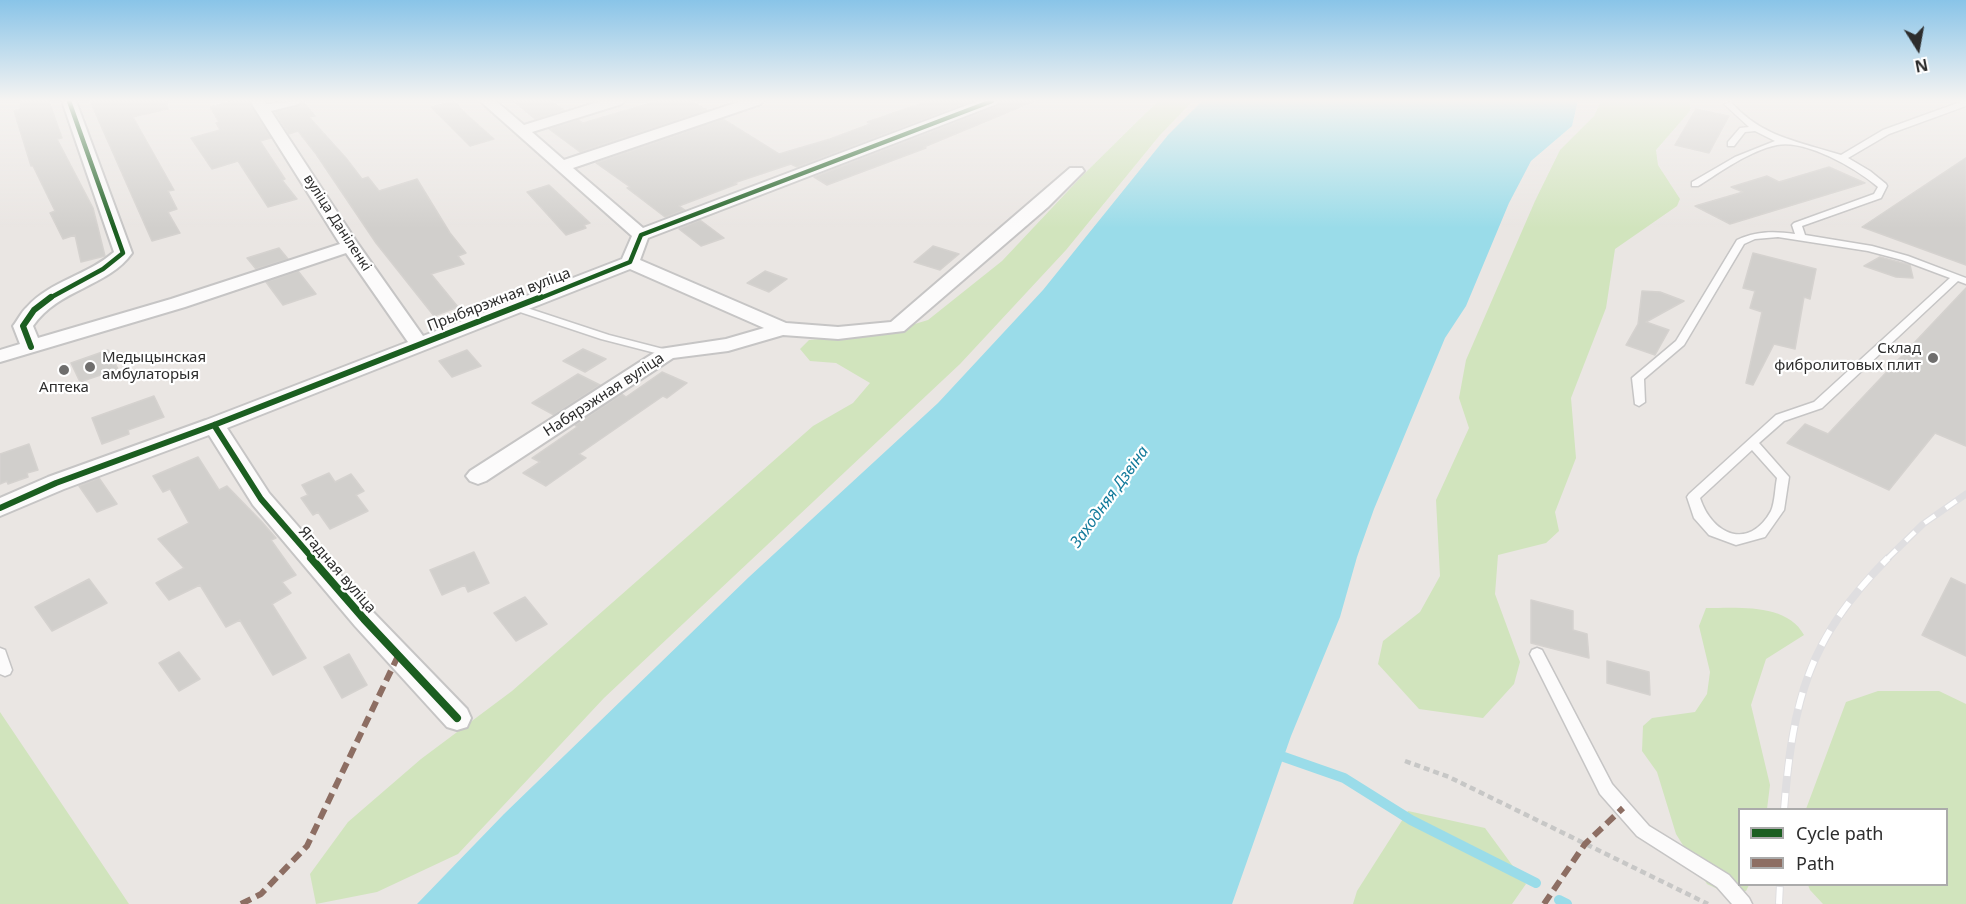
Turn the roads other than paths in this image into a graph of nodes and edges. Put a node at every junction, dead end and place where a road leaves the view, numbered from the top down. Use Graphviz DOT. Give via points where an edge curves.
graph roads {
  1 [pos="84,143"];
  2 [pos="284,143"];
  3 [pos="535,143"];
  4 [pos="630,143"];
  5 [pos="880,143"];
  6 [pos="1775,143"];
  7 [pos="1788,143"];
  8 [pos="1867,143"];
  9 [pos="1842,158"];
  10 [pos="562,166"];
  11 [pos="1076,171"];
  12 [pos="1695,184"];
  13 [pos="641,235"];
  14 [pos="1801,237"];
  15 [pos="350,246"];
  16 [pos="630,262"];
  17 [pos="1961,279"];
  18 [pos="518,308"];
  19 [pos="782,329"];
  20 [pos="419,344"];
  21 [pos="31,347"];
  22 [pos="666,353"];
  23 [pos="0,356"];
  24 [pos="1639,402"];
  25 [pos="214,425"];
  26 [pos="1752,443"];
  27 [pos="478,476"];
  28 [pos="0,508"];
  29 [pos="0,654"];
  30 [pos="1537,654"];
  31 [pos="5,670"];
  32 [pos="457,718"];
  33 [pos="1743,904"];
  1 -- 21 [label="street" via="123,253 116,261 34,309 23,326"];
  2 -- 15 [label="street, вуліца Даніленкі"];
  3 -- 10 [label="street"];
  4 -- 10 [label="street"];
  5 -- 13 [label="street"];
  6 -- 12 [label="lane"];
  7 -- 9 [label="lane"];
  8 -- 9 [label="lane"];
  9 -- 14 [label="lane" via="1883,186 1878,196 1797,225"];
  10 -- 13 [label="street"];
  11 -- 19 [label="street, Набярэжная вуліца" via="897,327 838,333"];
  13 -- 16 [label="street"];
  14 -- 17 [label="lane" via="1869,248"];
  14 -- 24 [label="lane" via="1753,236 1740,242 1680,343 1638,378"];
  15 -- 20 [label="street, вуліца Даніленкі"];
  15 -- 21 [label="street"];
  16 -- 18 [label="street, Прыбярэжная вуліца"];
  16 -- 19 [label="street"];
  17 -- 26 [label="lane" via="1818,405 1780,418"];
  18 -- 20 [label="street, Прыбярэжная вуліца"];
  18 -- 22 [label="lane"];
  19 -- 22 [label="street, Набярэжная вуліца" via="728,345"];
  20 -- 25 [label="street, Прыбярэжная вуліца"];
  21 -- 23 [label="street"];
  22 -- 27 [label="street, Набярэжная вуліца"];
  25 -- 28 [label="street, Прыбярэжная вуліца" via="56,483"];
  25 -- 32 [label="street, Ягадная вуліца" via="261,499 364,619"];
  26 -- 26 [label="lane" via="1693,497 1699,515 1714,532 1736,540 1760,534 1778,510 1783,477"];
  29 -- 31 [label="lane"];
  30 -- 33 [label="lane" via="1606,789 1643,831 1723,881"];
}
